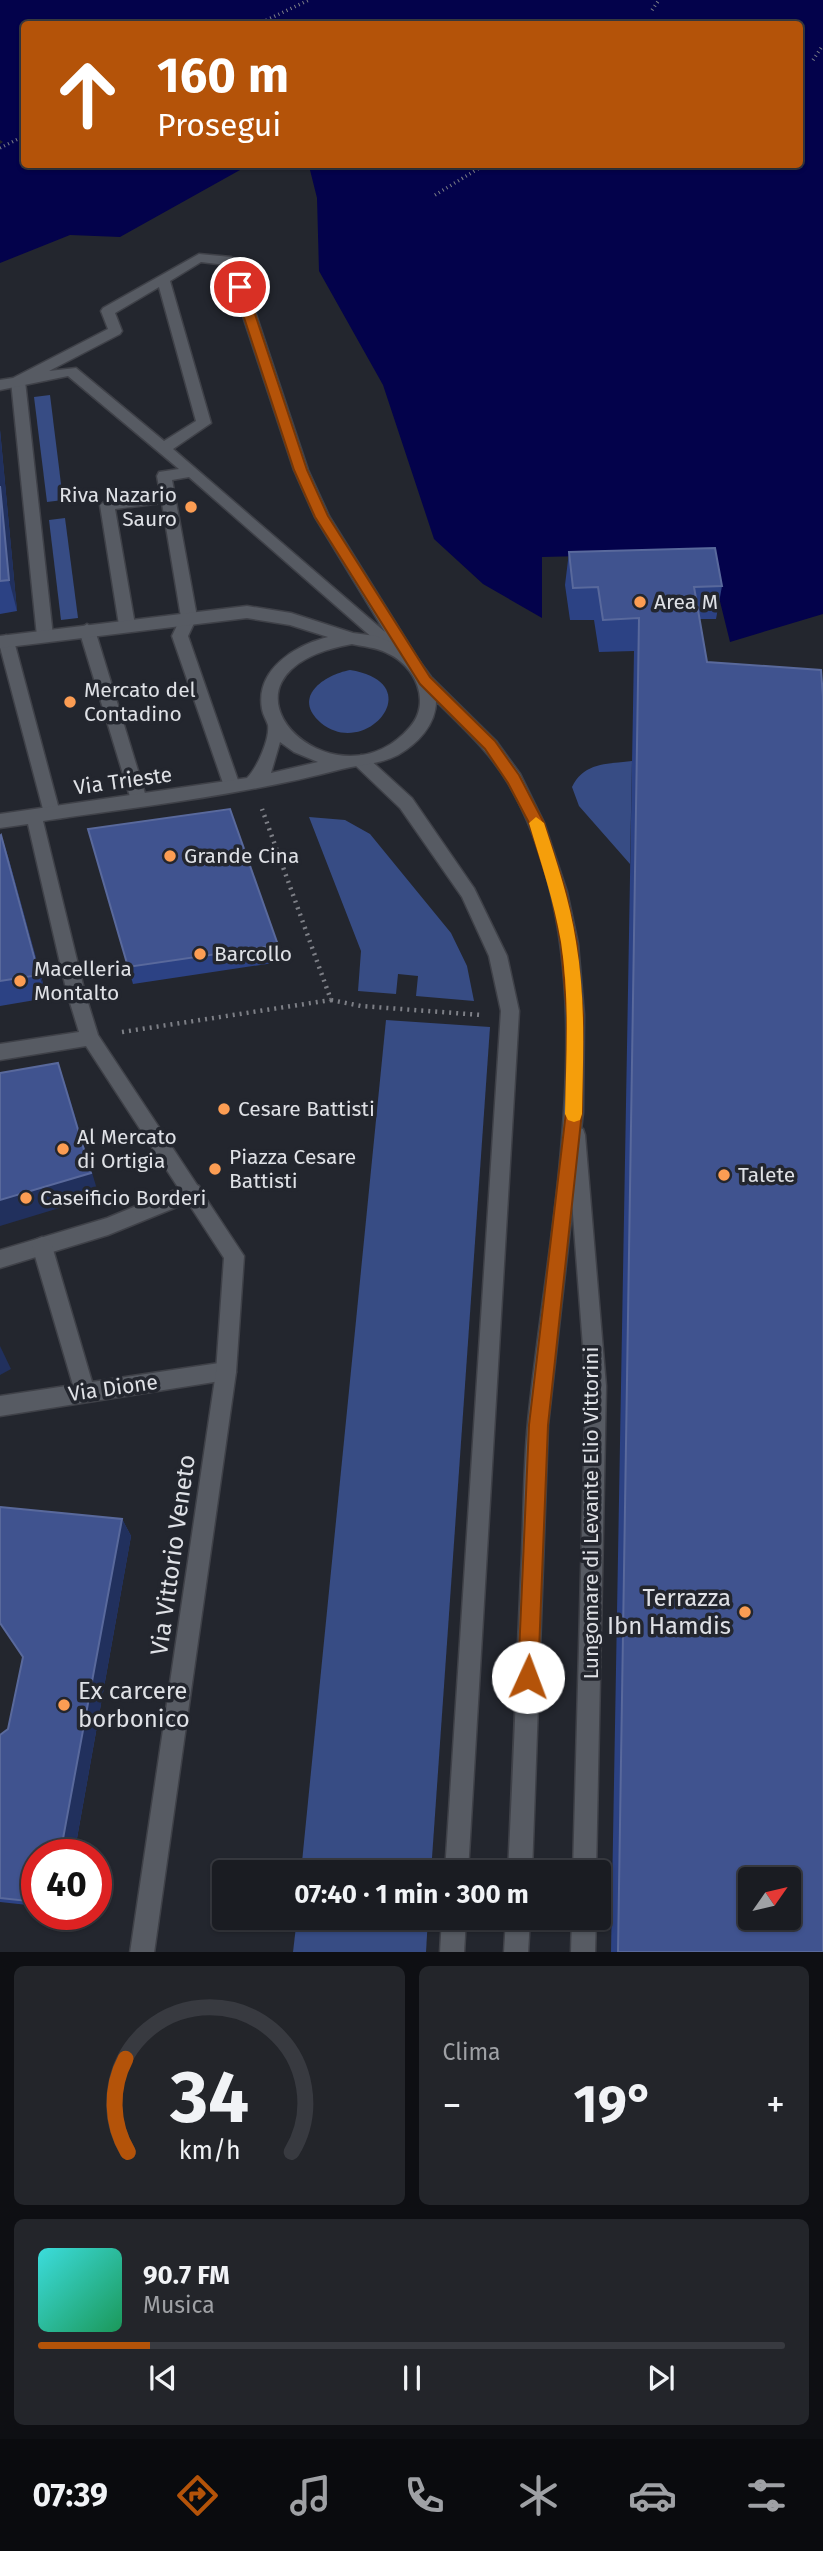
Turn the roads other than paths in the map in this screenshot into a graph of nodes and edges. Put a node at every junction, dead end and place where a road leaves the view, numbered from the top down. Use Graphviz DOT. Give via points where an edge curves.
graph roads {
  1 [pos="163,279"];
  2 [pos="18,381"];
  3 [pos="0,385"];
  4 [pos="164,448"];
  5 [pos="192,472"];
  6 [pos="168,497"];
  7 [pos="189,617"];
  8 [pos="127,625"];
  9 [pos="87,630"];
  10 [pos="45,636"];
  11 [pos="354,639"];
  12 [pos="10,641"];
  13 [pos="396,650"];
  14 [pos="412,662"];
  15 [pos="425,681"];
  16 [pos="276,728"];
  17 [pos="355,761"];
  18 [pos="253,783"];
  19 [pos="232,786"];
  20 [pos="139,800"];
  21 [pos="52,813"];
  22 [pos="34,816"];
  23 [pos="0,821"];
  24 [pos="90,1038"];
  25 [pos="0,1052"];
  26 [pos="574,1112"];
  27 [pos="192,1192"];
  28 [pos="42,1246"];
  29 [pos="0,1259"];
  30 [pos="226,1372"];
  31 [pos="85,1393"];
  32 [pos="0,1406"];
  33 [pos="458,1860"];
  34 [pos="520,1860"];
  35 [pos="585,1860"];
  36 [pos="453,1930"];
  37 [pos="517,1930"];
  38 [pos="584,1930"];
  39 [pos="142,1952"];
  40 [pos="452,1952"];
  41 [pos="516,1952"];
  42 [pos="583,1952"];
  1 -- 2 [label="street" via="108,312 115,331"];
  1 -- 4 [label="street" via="204,423"];
  1 -- 14 [label="street" via="199,258 231,261 306,482 322,517"];
  2 -- 3 [label="street"];
  2 -- 4 [label="street" via="71,371"];
  2 -- 10 [label="street"];
  4 -- 5 [label="street"];
  5 -- 6 [label="street" via="164,476"];
  5 -- 13 [label="street"];
  6 -- 7 [label="street"];
  6 -- 8 [label="street" via="107,505"];
  7 -- 8 [label="street"];
  7 -- 11 [label="street" via="247,612 301,622"];
  7 -- 19 [label="street" via="180,636"];
  8 -- 9 [label="street"];
  9 -- 10 [label="street"];
  9 -- 20 [label="street"];
  10 -- 12 [label="street"];
  11 -- 13 [label="street"];
  11 -- 16 [label="street" via="314,646 283,666 271,686 269,707"];
  12 -- 21 [label="street"];
  13 -- 14 [label="street"];
  14 -- 15 [label="street"];
  15 -- 17 [label="street" via="429,704 421,727 402,746"];
  15 -- 26 [label="street, Lungomare di Levante Elio Vittorini" via="490,745 536,823 559,892 569,944 575,1015"];
  16 -- 17 [label="street" via="294,746 320,758"];
  16 -- 18 [label="street" via="265,770"];
  17 -- 18 [label="street, Via Trieste"];
  17 -- 33 [label="street" via="406,803 468,893 498,956 510,1011"];
  18 -- 19 [label="street, Via Trieste"];
  19 -- 20 [label="street, Via Trieste"];
  20 -- 21 [label="street, Via Trieste"];
  21 -- 22 [label="street, Via Trieste"];
  22 -- 23 [label="street, Via Trieste"];
  22 -- 24 [label="street, Via Vittorio Veneto"];
  24 -- 25 [label="street"];
  24 -- 27 [label="street, Via Vittorio Veneto"];
  26 -- 34 [label="street, Lungomare di Levante Elio Vittorini" via="538,1425"];
  26 -- 35 [label="street, Lungomare di Levante Elio Vittorini" via="596,1386"];
  27 -- 28 [label="street" via="108,1226"];
  27 -- 30 [label="street, Via Vittorio Veneto" via="234,1256"];
  28 -- 29 [label="street"];
  28 -- 31 [label="street"];
  30 -- 31 [label="street, Via Dione"];
  30 -- 39 [label="street, Via Vittorio Veneto"];
  31 -- 32 [label="street, Via Dione"];
  36 -- 40 [label="street"];
  37 -- 41 [label="street"];
  38 -- 42 [label="street"];
}
